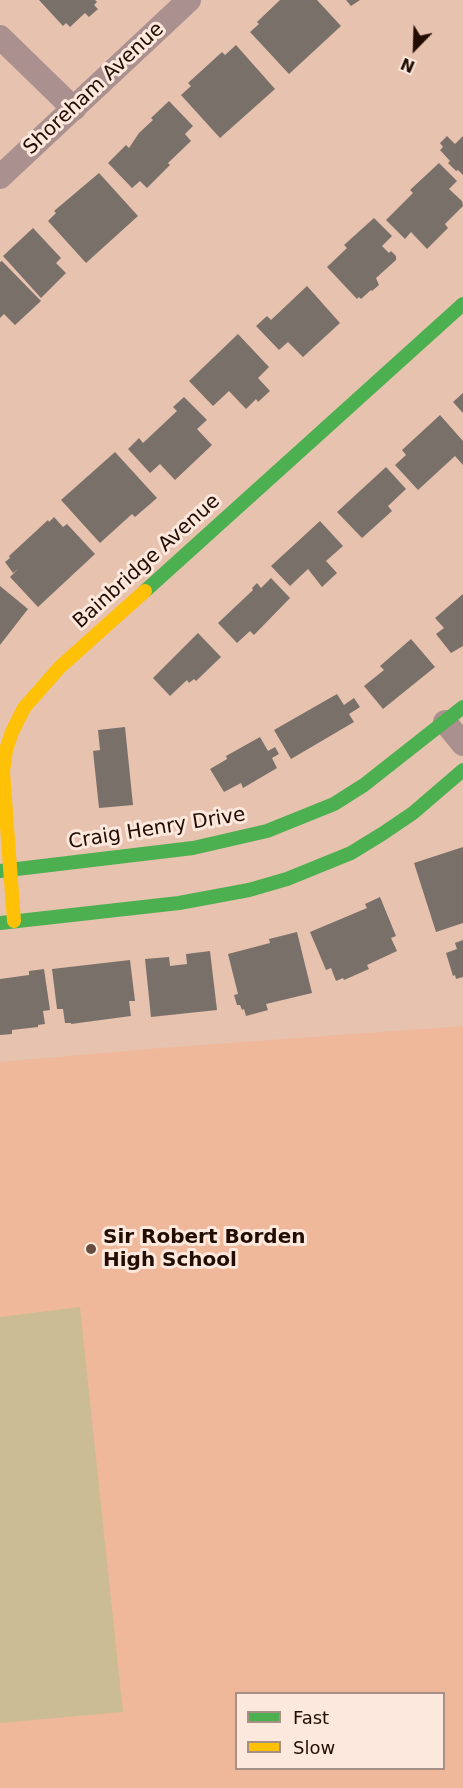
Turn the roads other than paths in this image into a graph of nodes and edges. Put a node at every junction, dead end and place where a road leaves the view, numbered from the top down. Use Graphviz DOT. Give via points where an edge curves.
graph roads {
  1 [pos="189,0"];
  2 [pos="0,37"];
  3 [pos="74,109"];
  4 [pos="0,177"];
  5 [pos="463,304"];
  6 [pos="454,715"];
  7 [pos="463,744"];
  8 [pos="463,770"];
  9 [pos="5,870"];
  10 [pos="7,922"];
  1 -- 3 [label="street, Shoreham Avenue"];
  2 -- 3 [label="street"];
  3 -- 4 [label="street, Shoreham Avenue"];
  5 -- 9 [label="street, Bainbridge Avenue" via="40,688 24,708 6,750"];
  6 -- 7 [label="street"];
  6 -- 9 [label="street, Craig Henry Drive" via="334,804 267,831 193,848"];
  8 -- 10 [label="street" via="382,834 320,867 287,879 179,903"];
  9 -- 10 [label="street, Bainbridge Avenue"];
}
